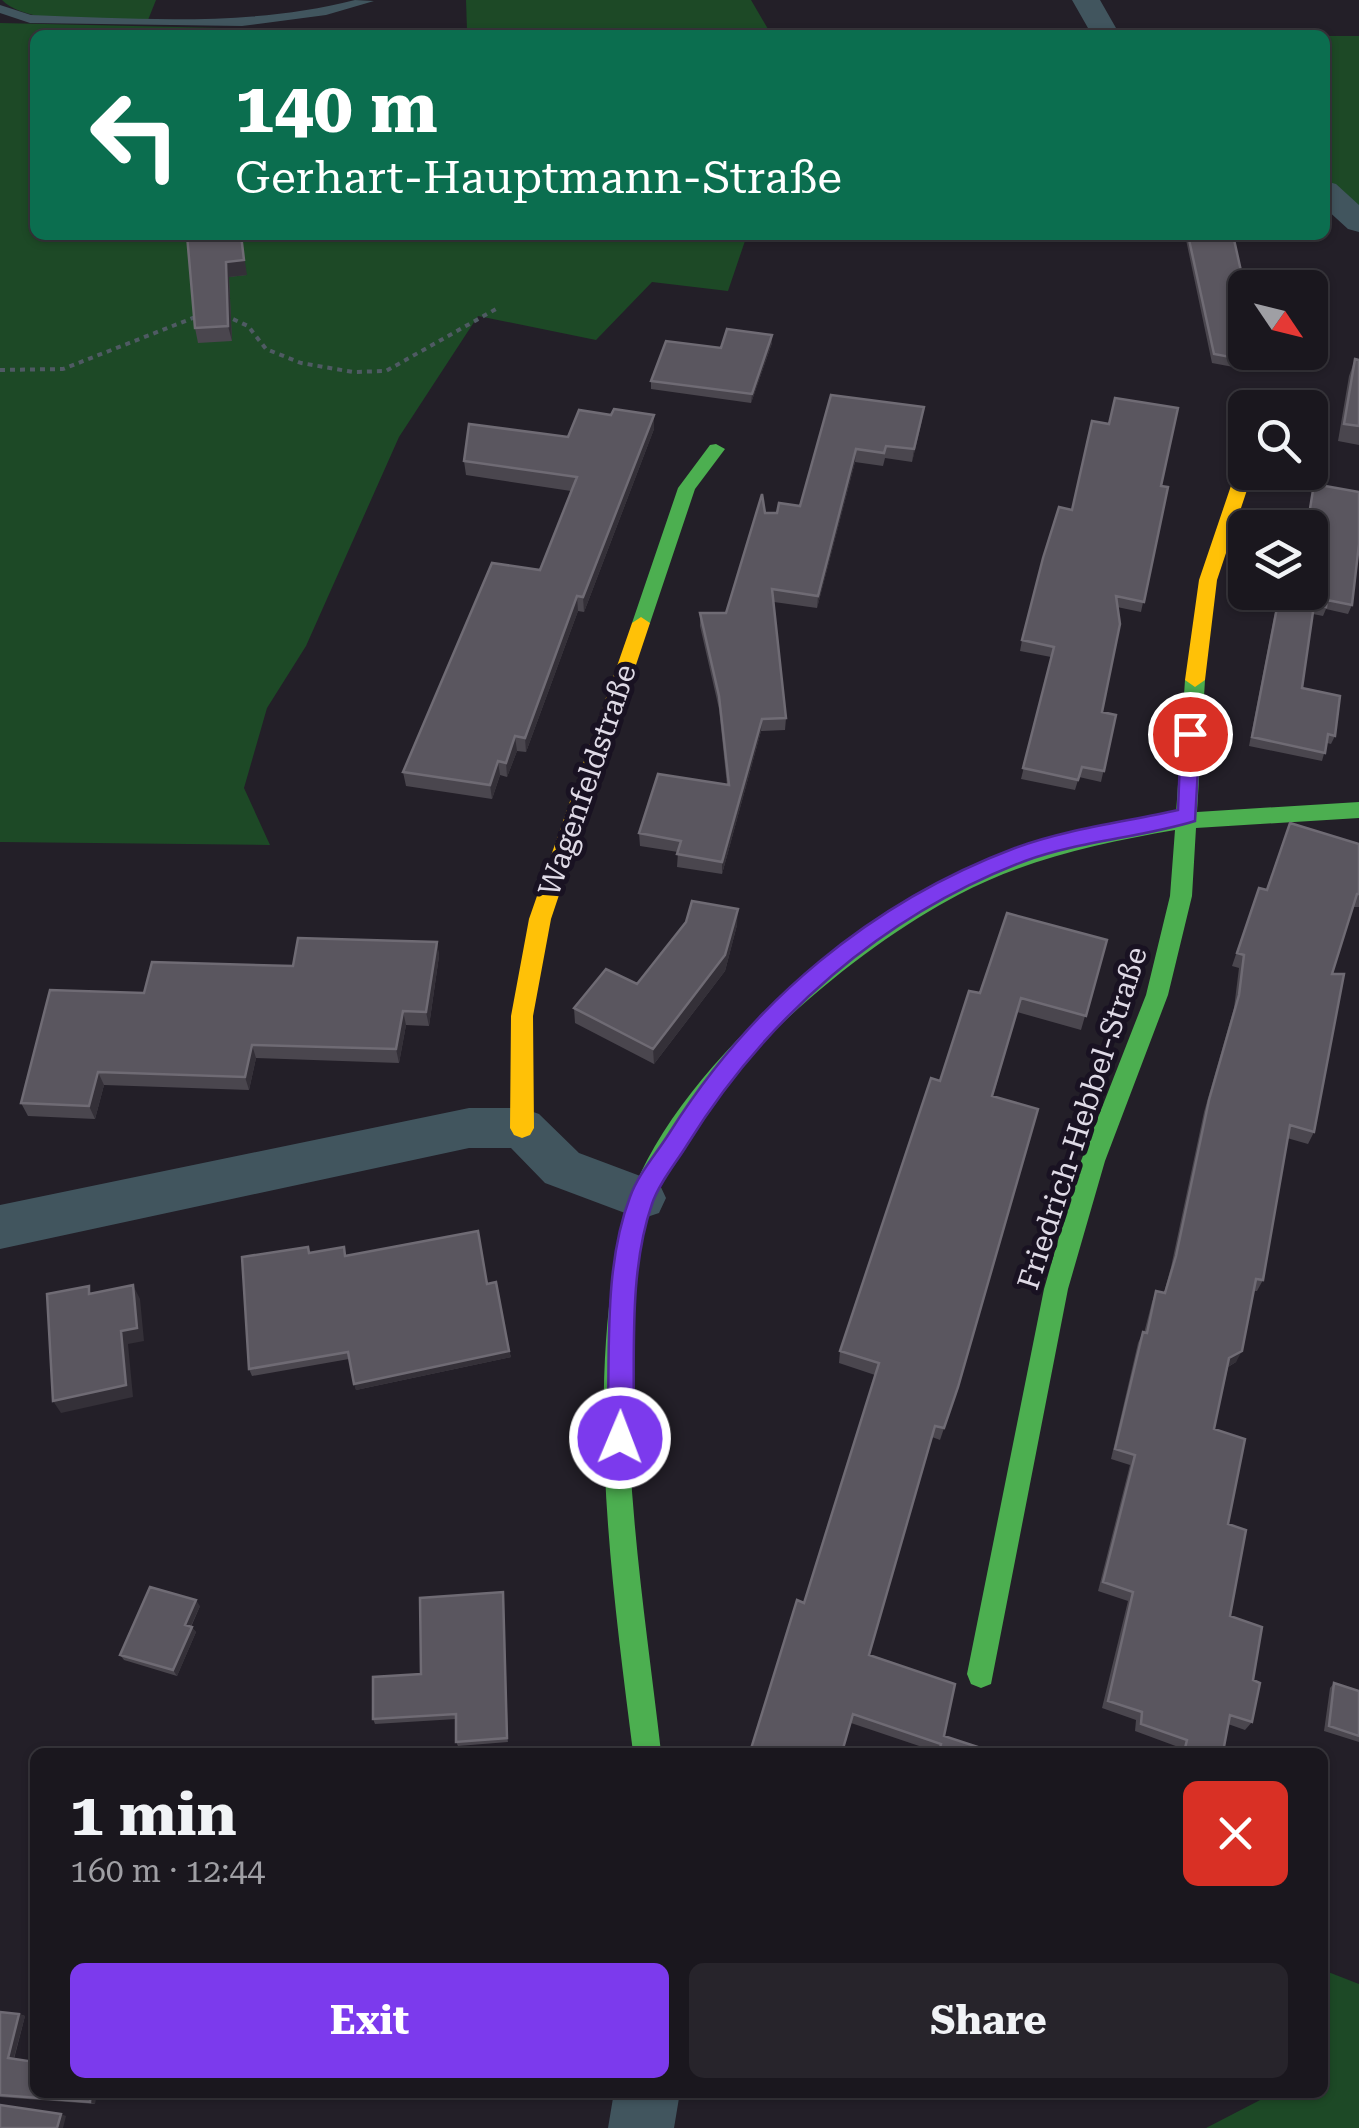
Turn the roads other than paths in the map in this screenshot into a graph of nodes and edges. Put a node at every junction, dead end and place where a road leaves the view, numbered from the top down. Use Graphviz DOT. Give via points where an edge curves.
graph roads {
  1 [pos="1086,0"];
  2 [pos="368,1"];
  3 [pos="0,9"];
  4 [pos="1103,30"];
  5 [pos="1330,196"];
  6 [pos="1359,222"];
  7 [pos="716,449"];
  8 [pos="1239,490"];
  9 [pos="1359,810"];
  10 [pos="1188,816"];
  11 [pos="522,1128"];
  12 [pos="641,1198"];
  13 [pos="0,1227"];
  14 [pos="981,1674"];
  15 [pos="647,1748"];
  16 [pos="646,2098"];
  17 [pos="641,2128"];
  1 -- 4 [label="street"];
  2 -- 3 [label="lane" via="260,24 30,19"];
  5 -- 6 [label="street"];
  7 -- 11 [label="street, Wagenfeldstraße" via="687,488 540,919 522,1016"];
  8 -- 10 [label="street, Friedrich-Hebbel-Straße" via="1208,580 1197,648"];
  9 -- 10 [label="street" via="1258,808"];
  10 -- 12 [label="street" via="1021,854 910,906 852,946 768,1019 708,1091"];
  10 -- 14 [label="street, Friedrich-Hebbel-Straße" via="1180,896 1157,995 1092,1161 1056,1289"];
  11 -- 12 [label="street" via="562,1168"];
  11 -- 13 [label="street" via="469,1128"];
  12 -- 15 [label="street" via="628,1254 620,1438 623,1541"];
  16 -- 17 [label="street"];
}
